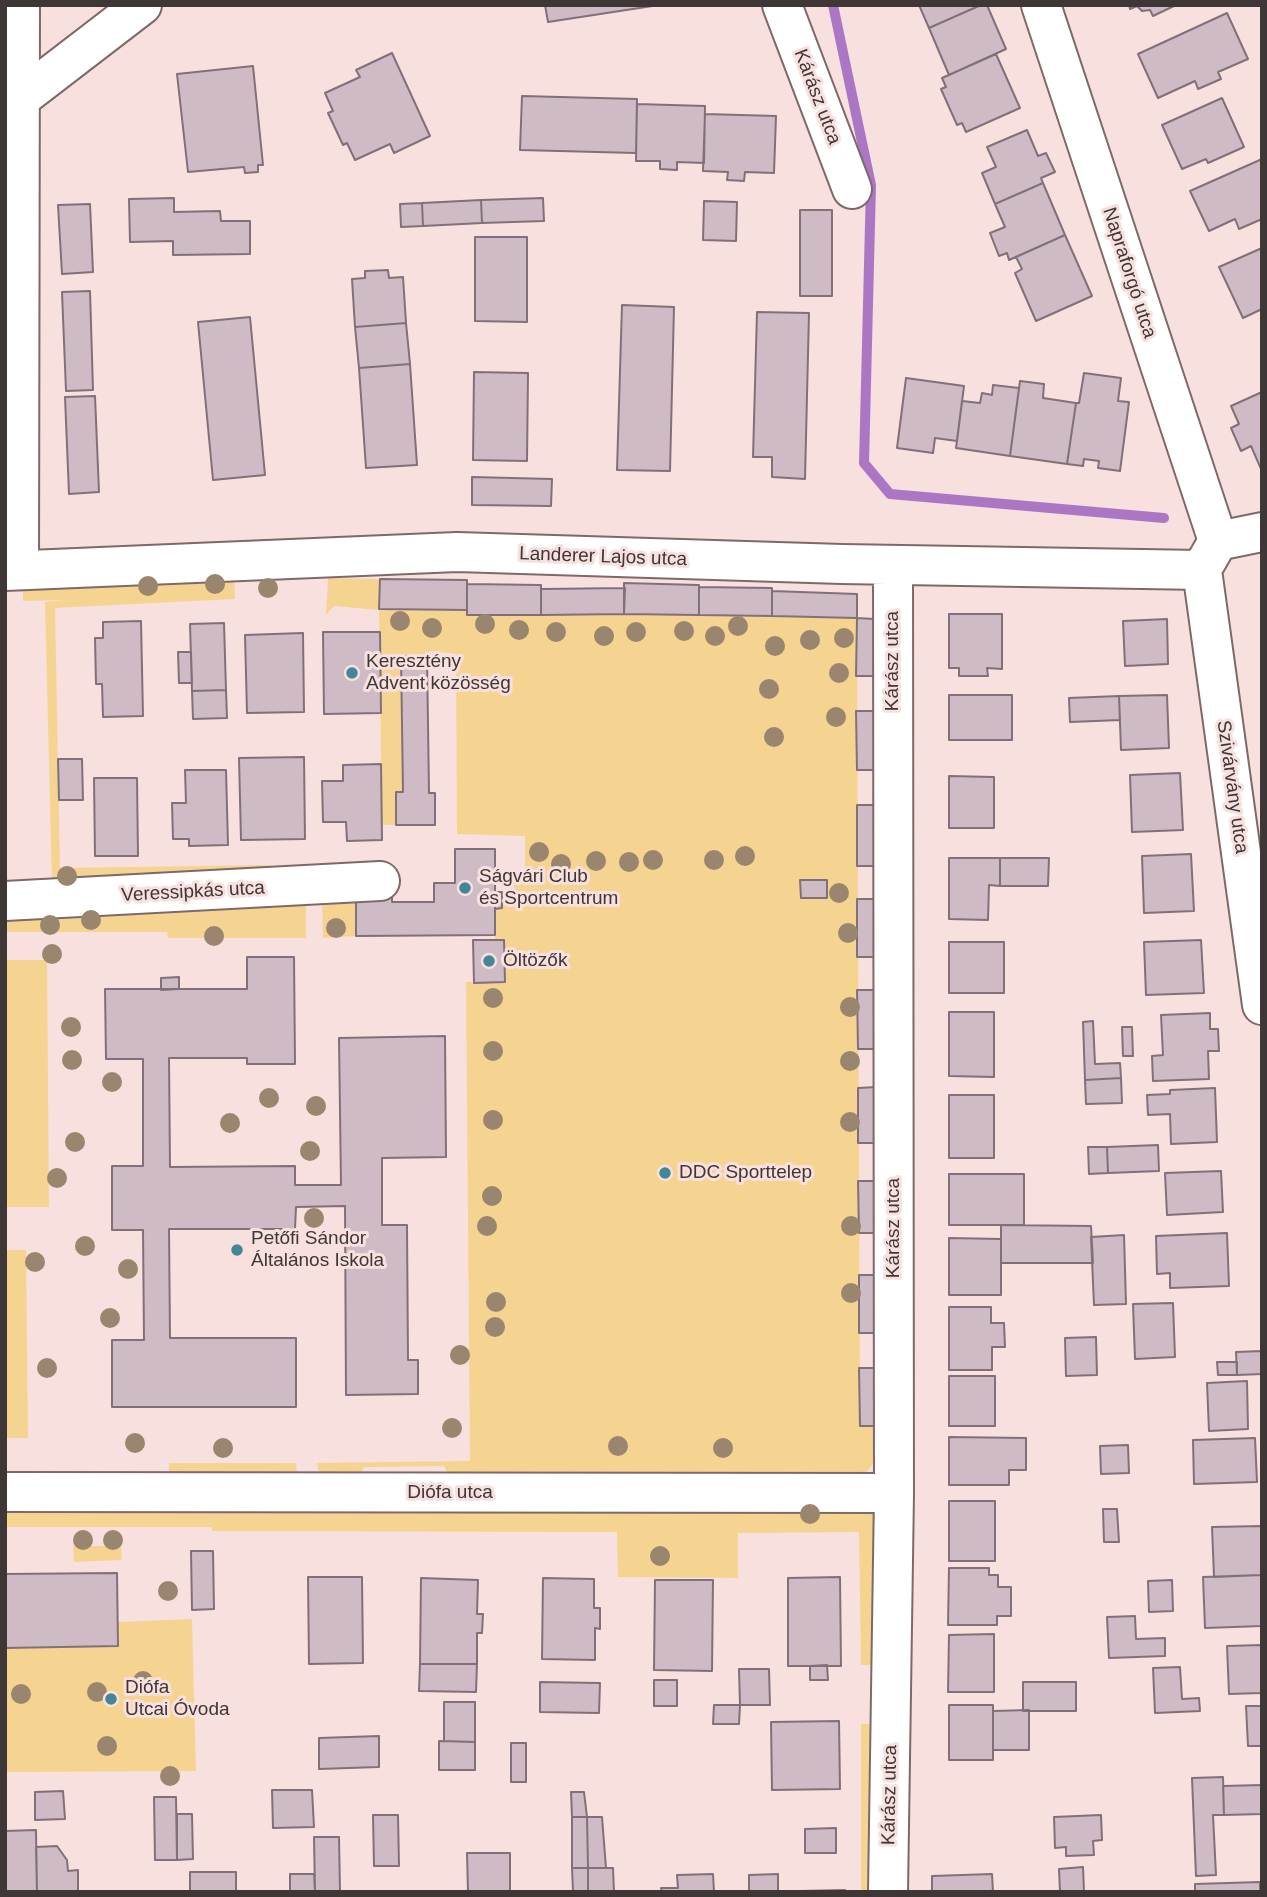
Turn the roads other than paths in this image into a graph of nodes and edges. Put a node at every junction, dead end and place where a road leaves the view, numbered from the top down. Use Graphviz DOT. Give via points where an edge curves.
graph roads {
  1 [pos="20,5"];
  2 [pos="142,5"];
  3 [pos="782,5"];
  4 [pos="1041,5"];
  5 [pos="21,98"];
  6 [pos="852,189"];
  7 [pos="1262,532"];
  8 [pos="1210,555"];
  9 [pos="893,565"];
  10 [pos="12,570"];
  11 [pos="380,881"];
  12 [pos="5,901"];
  13 [pos="1262,1005"];
  14 [pos="5,1492"];
  15 [pos="894,1493"];
  16 [pos="888,1892"];
  1 -- 5 [label="street"];
  2 -- 5 [label="street"];
  3 -- 6 [label="street, Kárász utca"];
  4 -- 8 [label="street, Napraforgó utca"];
  5 -- 10 [label="street"];
  7 -- 8 [label="street, Landerer Lajos utca"];
  8 -- 9 [label="street, Landerer Lajos utca"];
  8 -- 13 [label="street, Szivárvány utca"];
  9 -- 10 [label="street, Landerer Lajos utca" via="457,552"];
  9 -- 15 [label="street, Kárász utca"];
  11 -- 12 [label="street, Veressipkás utca"];
  14 -- 15 [label="street, Diófa utca"];
  15 -- 16 [label="street, Kárász utca"];
}
